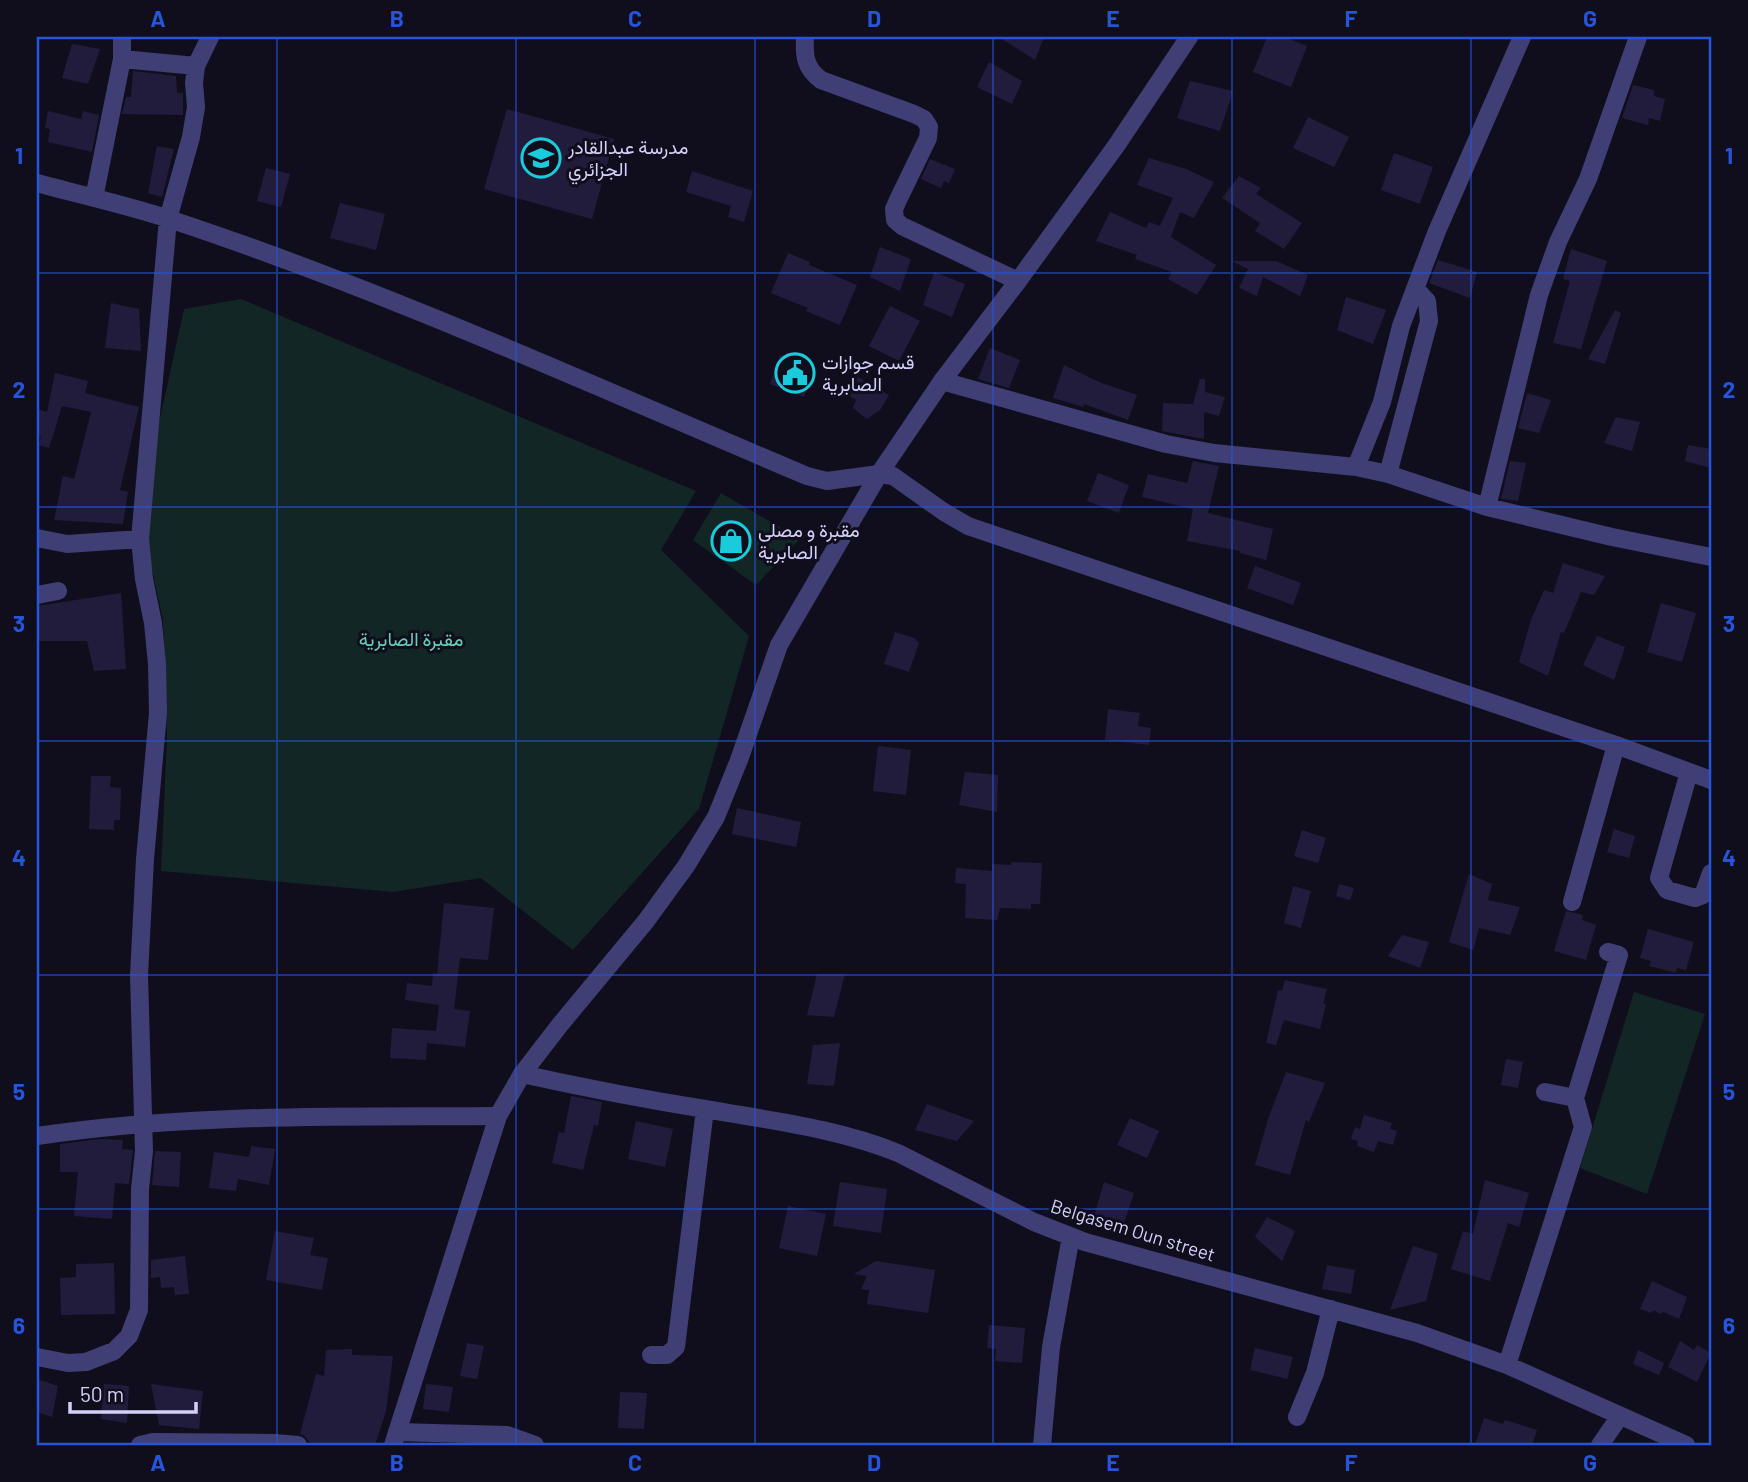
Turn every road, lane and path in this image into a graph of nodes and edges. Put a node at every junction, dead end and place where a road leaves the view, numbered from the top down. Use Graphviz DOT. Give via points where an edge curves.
graph roads {
  1 [pos="122,37"];
  2 [pos="211,37"];
  3 [pos="805,37"];
  4 [pos="1189,37"];
  5 [pos="1522,37"];
  6 [pos="1638,37"];
  7 [pos="122,59"];
  8 [pos="196,66"];
  9 [pos="37,183"];
  10 [pos="94,198"];
  11 [pos="168,219"];
  12 [pos="1018,281"];
  13 [pos="1415,288"];
  14 [pos="942,381"];
  15 [pos="1356,467"];
  16 [pos="879,474"];
  17 [pos="1388,474"];
  18 [pos="1487,507"];
  19 [pos="37,538"];
  20 [pos="140,539"];
  21 [pos="1711,557"];
  22 [pos="58,591"];
  23 [pos="37,595"];
  24 [pos="1616,745"];
  25 [pos="1689,772"];
  26 [pos="1711,780"];
  27 [pos="1711,873"];
  28 [pos="1572,902"];
  29 [pos="1608,952"];
  30 [pos="522,1074"];
  31 [pos="1545,1092"];
  32 [pos="1575,1098"];
  33 [pos="705,1109"];
  34 [pos="498,1116"];
  35 [pos="142,1124"];
  36 [pos="37,1136"];
  37 [pos="1071,1236"];
  38 [pos="1331,1309"];
  39 [pos="651,1355"];
  40 [pos="37,1357"];
  41 [pos="1507,1365"];
  42 [pos="1620,1416"];
  43 [pos="1297,1417"];
  44 [pos="395,1439"];
  45 [pos="140,1445"];
  46 [pos="298,1445"];
  47 [pos="534,1445"];
  48 [pos="1042,1445"];
  49 [pos="1600,1445"];
  50 [pos="1686,1445"];
  1 -- 7 [label="street"];
  2 -- 8 [label="street"];
  3 -- 12 [label="street" via="806,62 821,80 914,114 929,127 894,209 895,220"];
  4 -- 12 [label="street"];
  5 -- 13 [label="street"];
  6 -- 18 [label="street" via="1588,178 1539,295"];
  7 -- 8 [label="street"];
  7 -- 10 [label="street"];
  8 -- 11 [label="street" via="191,137"];
  9 -- 10 [label="street"];
  10 -- 11 [label="street"];
  11 -- 16 [label="street" via="430,317 807,476 827,481"];
  11 -- 20 [label="street"];
  12 -- 14 [label="street"];
  13 -- 15 [label="street" via="1387,389"];
  13 -- 17 [label="street" via="1427,301 1430,321"];
  14 -- 15 [label="street" via="1166,444"];
  14 -- 16 [label="street"];
  15 -- 17 [label="street"];
  16 -- 24 [label="street" via="905,483 968,526"];
  16 -- 30 [label="street" via="779,645 716,817 646,921"];
  17 -- 18 [label="street"];
  18 -- 21 [label="street"];
  19 -- 20 [label="street" via="67,544"];
  20 -- 35 [label="street" via="155,637 158,713 139,975"];
  22 -- 23 [label="street"];
  24 -- 25 [label="street"];
  24 -- 28 [label="street"];
  25 -- 26 [label="street"];
  25 -- 27 [label="street" via="1660,883 1667,890 1695,898 1703,895"];
  29 -- 32 [label="street" via="1619,955"];
  30 -- 33 [label="street, Belgasem Oun street"];
  30 -- 34 [label="street"];
  31 -- 32 [label="street"];
  32 -- 41 [label="street" via="1583,1127"];
  33 -- 37 [label="street, Belgasem Oun street" via="874,1143"];
  33 -- 39 [label="street" via="676,1347 667,1355"];
  34 -- 35 [label="street"];
  34 -- 44 [label="street"];
  35 -- 36 [label="street"];
  35 -- 40 [label="street" via="139,1310 130,1336 114,1351 86,1362"];
  37 -- 38 [label="street, Belgasem Oun street"];
  37 -- 48 [label="street" via="1051,1347"];
  38 -- 41 [label="street, Belgasem Oun street"];
  38 -- 43 [label="street" via="1315,1373"];
  41 -- 42 [label="street, Belgasem Oun street"];
  42 -- 49 [label="street"];
  42 -- 50 [label="street, Belgasem Oun street"];
  44 -- 47 [label="street" via="507,1435"];
  45 -- 46 [label="street"];
}
